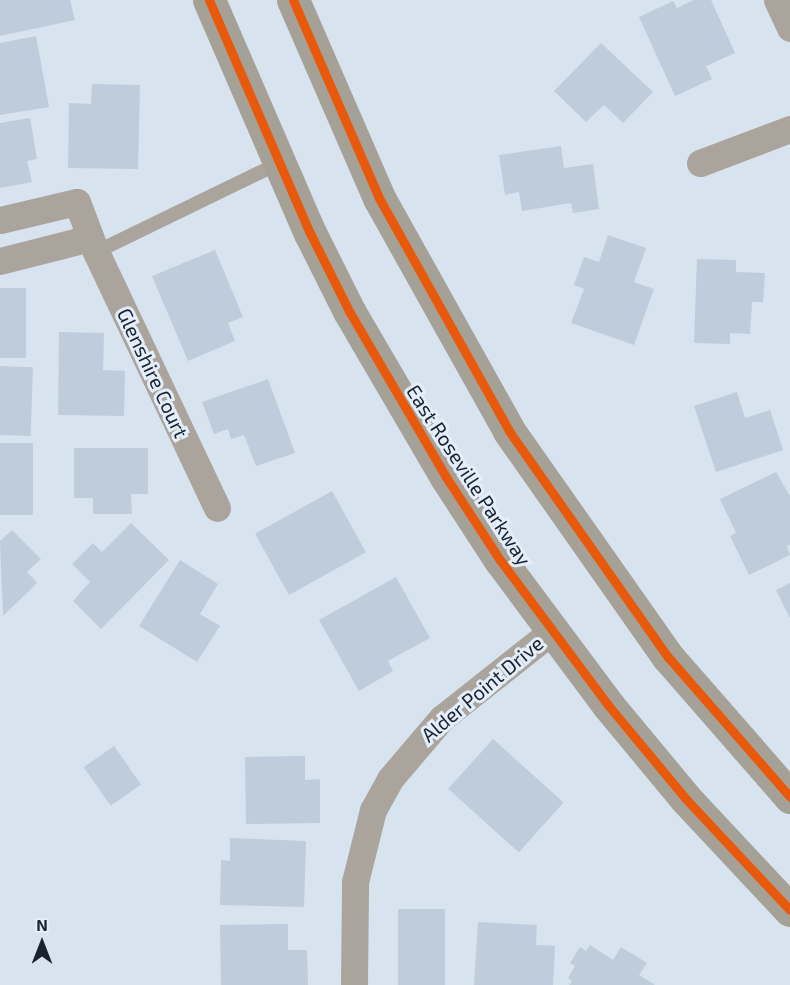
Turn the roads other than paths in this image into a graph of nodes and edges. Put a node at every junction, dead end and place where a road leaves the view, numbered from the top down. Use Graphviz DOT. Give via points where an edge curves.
graph roads {
  1 [pos="209,0"];
  2 [pos="293,0"];
  3 [pos="777,0"];
  4 [pos="790,28"];
  5 [pos="790,129"];
  6 [pos="700,163"];
  7 [pos="277,164"];
  8 [pos="0,220"];
  9 [pos="93,245"];
  10 [pos="0,261"];
  11 [pos="217,508"];
  12 [pos="552,631"];
  13 [pos="790,797"];
  14 [pos="759,879"];
  15 [pos="790,893"];
  16 [pos="790,910"];
  17 [pos="354,985"];
  1 -- 7 [label="main road, East Roseville Parkway"];
  2 -- 13 [label="main road" via="379,198 461,352 509,431 668,657"];
  3 -- 4 [label="street"];
  5 -- 6 [label="street"];
  7 -- 9 [label="lane"];
  7 -- 12 [label="main road, East Roseville Parkway" via="344,301 393,389 500,560"];
  8 -- 9 [label="street, Glenshire Court" via="77,202"];
  9 -- 10 [label="street"];
  9 -- 11 [label="street, Glenshire Court"];
  12 -- 14 [label="main road, East Roseville Parkway" via="679,791"];
  12 -- 17 [label="street, Alder Point Drive" via="442,718 413,748 378,800 362,843 355,882"];
  14 -- 15 [label="main road"];
  14 -- 16 [label="main road, East Roseville Parkway"];
}
